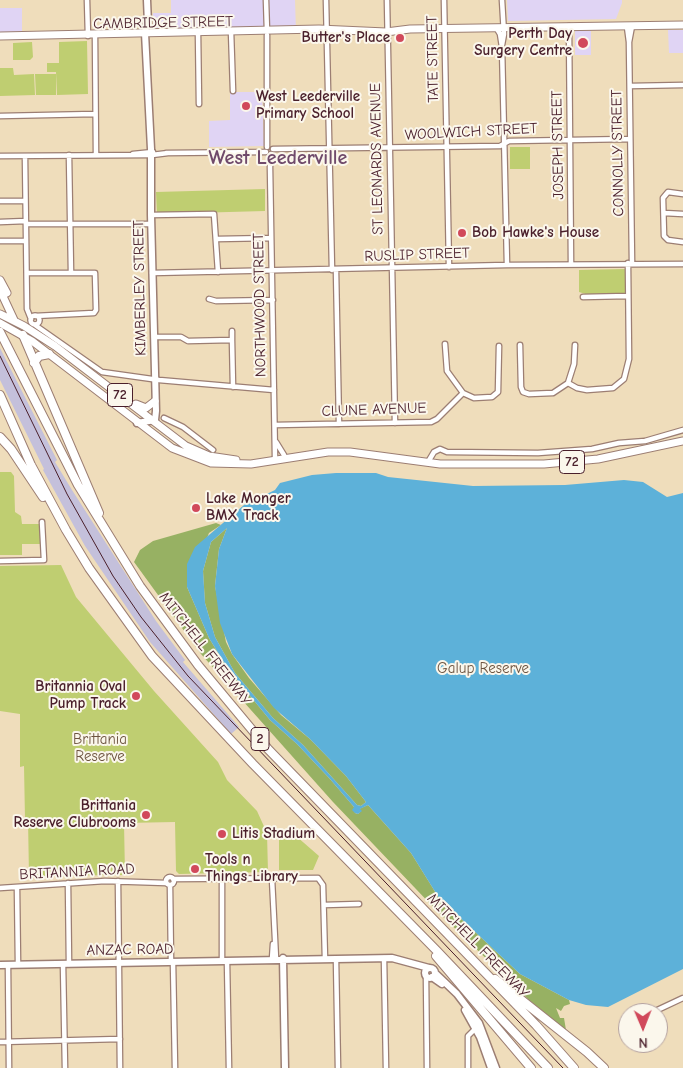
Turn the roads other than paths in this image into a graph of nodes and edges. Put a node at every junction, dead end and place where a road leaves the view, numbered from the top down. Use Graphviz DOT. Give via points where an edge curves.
graph roads {
  1 [pos="87,0"];
  2 [pos="147,0"];
  3 [pos="266,0"];
  4 [pos="326,0"];
  5 [pos="386,0"];
  6 [pos="444,0"];
  7 [pos="502,0"];
  8 [pos="683,22"];
  9 [pos="602,25"];
  10 [pos="683,25"];
  11 [pos="569,26"];
  12 [pos="629,26"];
  13 [pos="444,28"];
  14 [pos="501,28"];
  15 [pos="387,30"];
  16 [pos="327,31"];
  17 [pos="267,33"];
  18 [pos="148,34"];
  19 [pos="198,34"];
  20 [pos="231,34"];
  21 [pos="0,36"];
  22 [pos="91,36"];
  23 [pos="0,40"];
  24 [pos="683,85"];
  25 [pos="630,86"];
  26 [pos="233,91"];
  27 [pos="199,104"];
  28 [pos="95,114"];
  29 [pos="0,116"];
  30 [pos="630,139"];
  31 [pos="570,140"];
  32 [pos="504,144"];
  33 [pos="447,147"];
  34 [pos="389,148"];
  35 [pos="330,149"];
  36 [pos="269,150"];
  37 [pos="150,154"];
  38 [pos="69,155"];
  39 [pos="96,155"];
  40 [pos="0,156"];
  41 [pos="25,156"];
  42 [pos="683,194"];
  43 [pos="0,201"];
  44 [pos="26,201"];
  45 [pos="664,213"];
  46 [pos="683,214"];
  47 [pos="151,215"];
  48 [pos="0,222"];
  49 [pos="26,223"];
  50 [pos="70,223"];
  51 [pos="151,224"];
  52 [pos="271,238"];
  53 [pos="217,239"];
  54 [pos="0,241"];
  55 [pos="26,241"];
  56 [pos="683,242"];
  57 [pos="630,263"];
  58 [pos="571,264"];
  59 [pos="683,264"];
  60 [pos="507,265"];
  61 [pos="449,267"];
  62 [pos="392,268"];
  63 [pos="334,270"];
  64 [pos="272,271"];
  65 [pos="218,272"];
  66 [pos="27,273"];
  67 [pos="71,273"];
  68 [pos="152,273"];
  69 [pos="0,280"];
  70 [pos="0,290"];
  71 [pos="628,296"];
  72 [pos="583,297"];
  73 [pos="4,298"];
  74 [pos="209,299"];
  75 [pos="273,300"];
  76 [pos="0,306"];
  77 [pos="3,315"];
  78 [pos="36,318"];
  79 [pos="20,327"];
  80 [pos="2,329"];
  81 [pos="232,331"];
  82 [pos="49,333"];
  83 [pos="154,338"];
  84 [pos="232,340"];
  85 [pos="445,344"];
  86 [pos="520,345"];
  87 [pos="576,345"];
  88 [pos="498,346"];
  89 [pos="49,354"];
  90 [pos="34,364"];
  91 [pos="155,380"];
  92 [pos="568,383"];
  93 [pos="233,387"];
  94 [pos="274,390"];
  95 [pos="463,393"];
  96 [pos="0,395"];
  97 [pos="122,397"];
  98 [pos="155,403"];
  99 [pos="164,418"];
  100 [pos="153,420"];
  101 [pos="137,422"];
  102 [pos="395,423"];
  103 [pos="339,424"];
  104 [pos="180,426"];
  105 [pos="275,426"];
  106 [pos="683,430"];
  107 [pos="156,436"];
  108 [pos="173,436"];
  109 [pos="2,439"];
  110 [pos="683,441"];
  111 [pos="276,442"];
  112 [pos="213,450"];
  113 [pos="284,455"];
  114 [pos="274,457"];
  115 [pos="429,461"];
  116 [pos="42,522"];
  117 [pos="66,530"];
  118 [pos="106,531"];
  119 [pos="0,561"];
  120 [pos="272,879"];
  121 [pos="222,880"];
  122 [pos="118,881"];
  123 [pos="170,882"];
  124 [pos="68,883"];
  125 [pos="0,888"];
  126 [pos="17,888"];
  127 [pos="385,898"];
  128 [pos="324,904"];
  129 [pos="359,904"];
  130 [pos="384,958"];
  131 [pos="278,959"];
  132 [pos="325,959"];
  133 [pos="336,959"];
  134 [pos="225,961"];
  135 [pos="261,961"];
  136 [pos="172,962"];
  137 [pos="119,963"];
  138 [pos="18,964"];
  139 [pos="66,964"];
  140 [pos="0,965"];
  141 [pos="8,965"];
  142 [pos="478,966"];
  143 [pos="430,974"];
  144 [pos="683,998"];
  145 [pos="668,1005"];
  146 [pos="478,1026"];
  147 [pos="120,1039"];
  148 [pos="64,1040"];
  149 [pos="9,1041"];
  150 [pos="0,1042"];
  151 [pos="9,1068"];
  152 [pos="65,1068"];
  153 [pos="120,1068"];
  154 [pos="175,1068"];
  155 [pos="229,1068"];
  156 [pos="285,1068"];
  157 [pos="338,1068"];
  158 [pos="386,1068"];
  159 [pos="427,1068"];
  160 [pos="468,1068"];
  161 [pos="491,1068"];
  162 [pos="496,1068"];
  163 [pos="531,1068"];
  164 [pos="548,1068"];
  165 [pos="574,1068"];
  166 [pos="604,1068"];
  1 -- 22 [label="street"];
  2 -- 18 [label="main road, KIMBERLEY STREET"];
  3 -- 17 [label="street, NORTHWOOD STREET"];
  4 -- 16 [label="street"];
  5 -- 15 [label="street, ST LEONARDS AVENUE"];
  6 -- 13 [label="street, TATE STREET"];
  7 -- 14 [label="street"];
  8 -- 9 [label="main road, CAMBRIDGE STREET"];
  9 -- 11 [label="main road, CAMBRIDGE STREET"];
  9 -- 12 [label="main road, CAMBRIDGE STREET"];
  10 -- 12 [label="main road, CAMBRIDGE STREET"];
  11 -- 14 [label="main road, CAMBRIDGE STREET"];
  11 -- 31 [label="street, JOSEPH STREET"];
  12 -- 25 [label="street, CONNOLLY STREET"];
  13 -- 14 [label="main road, CAMBRIDGE STREET"];
  13 -- 15 [label="main road, CAMBRIDGE STREET"];
  13 -- 33 [label="street, TATE STREET"];
  14 -- 32 [label="street"];
  15 -- 16 [label="main road, CAMBRIDGE STREET"];
  15 -- 34 [label="street, ST LEONARDS AVENUE"];
  16 -- 17 [label="main road, CAMBRIDGE STREET"];
  16 -- 35 [label="street"];
  17 -- 20 [label="main road, CAMBRIDGE STREET"];
  17 -- 20 [label="main road, CAMBRIDGE STREET" via="248,31"];
  17 -- 36 [label="street, NORTHWOOD STREET"];
  18 -- 19 [label="main road, CAMBRIDGE STREET"];
  18 -- 22 [label="main road, CAMBRIDGE STREET"];
  18 -- 37 [label="main road, KIMBERLEY STREET"];
  19 -- 20 [label="main road, CAMBRIDGE STREET"];
  19 -- 27 [label="street"];
  20 -- 26 [label="street"];
  21 -- 22 [label="main road, CAMBRIDGE STREET"];
  22 -- 23 [label="main road, CAMBRIDGE STREET"];
  22 -- 28 [label="street"];
  24 -- 25 [label="street"];
  25 -- 30 [label="street, CONNOLLY STREET"];
  28 -- 29 [label="street"];
  28 -- 39 [label="street"];
  30 -- 31 [label="street, WOOLWICH STREET"];
  30 -- 57 [label="street, CONNOLLY STREET"];
  31 -- 32 [label="street, WOOLWICH STREET" via="509,141"];
  31 -- 58 [label="street, JOSEPH STREET"];
  32 -- 33 [label="street, WOOLWICH STREET"];
  32 -- 60 [label="street"];
  33 -- 34 [label="street, WOOLWICH STREET"];
  33 -- 61 [label="street, TATE STREET"];
  34 -- 35 [label="street, WOOLWICH STREET"];
  34 -- 62 [label="street, ST LEONARDS AVENUE"];
  35 -- 36 [label="street, WOOLWICH STREET"];
  35 -- 63 [label="street"];
  36 -- 37 [label="street, WOOLWICH STREET"];
  36 -- 52 [label="street, NORTHWOOD STREET"];
  37 -- 39 [label="street, WOOLWICH STREET"];
  37 -- 47 [label="main road, KIMBERLEY STREET"];
  38 -- 39 [label="street, WOOLWICH STREET"];
  38 -- 41 [label="street, WOOLWICH STREET"];
  38 -- 50 [label="street"];
  40 -- 41 [label="street, WOOLWICH STREET"];
  41 -- 44 [label="street"];
  42 -- 45 [label="street" via="668,192 664,198"];
  43 -- 44 [label="street"];
  44 -- 49 [label="street"];
  45 -- 46 [label="street"];
  45 -- 56 [label="street" via="664,236 668,240"];
  47 -- 51 [label="main road, KIMBERLEY STREET"];
  47 -- 53 [label="street" via="214,214"];
  48 -- 49 [label="street"];
  49 -- 50 [label="street"];
  49 -- 55 [label="street"];
  50 -- 51 [label="street"];
  50 -- 67 [label="street"];
  51 -- 68 [label="main road, KIMBERLEY STREET"];
  52 -- 53 [label="street"];
  52 -- 64 [label="street, NORTHWOOD STREET"];
  53 -- 65 [label="street"];
  54 -- 55 [label="street"];
  55 -- 66 [label="street"];
  57 -- 58 [label="street, RUSLIP STREET"];
  57 -- 59 [label="street, RUSLIP STREET"];
  57 -- 71 [label="street, CONNOLLY STREET"];
  58 -- 60 [label="street, RUSLIP STREET"];
  60 -- 61 [label="street, RUSLIP STREET"];
  61 -- 62 [label="street, RUSLIP STREET"];
  62 -- 63 [label="street, RUSLIP STREET"];
  62 -- 102 [label="street, ST LEONARDS AVENUE"];
  63 -- 64 [label="street, RUSLIP STREET"];
  63 -- 103 [label="street"];
  64 -- 65 [label="street, RUSLIP STREET"];
  64 -- 75 [label="street, NORTHWOOD STREET"];
  65 -- 68 [label="street, RUSLIP STREET"];
  66 -- 67 [label="street"];
  66 -- 78 [label="street" via="28,304"];
  67 -- 78 [label="street" via="95,272 95,312"];
  68 -- 83 [label="main road, KIMBERLEY STREET"];
  69 -- 79 [label="main road"];
  70 -- 73 [label="main road"];
  71 -- 72 [label="street"];
  71 -- 92 [label="street, CONNOLLY STREET" via="629,359 622,382 613,388 587,390"];
  73 -- 76 [label="main road"];
  73 -- 79 [label="main road"];
  74 -- 75 [label="street"];
  75 -- 94 [label="street, NORTHWOOD STREET"];
  77 -- 79 [label="main road, 72"];
  78 -- 82 [label="street"];
  78 -- 82 [label="street" via="35,325"];
  79 -- 80 [label="main road, 72"];
  79 -- 80 [label="main road"];
  79 -- 89 [label="main road, 72"];
  79 -- 90 [label="highway"];
  79 -- 97 [label="main road, 72" via="55,346"];
  80 -- 118 [label="highway, MITCHELL FREEWAY / 2" via="60,452"];
  81 -- 84 [label="street"];
  82 -- 91 [label="street" via="99,371"];
  83 -- 84 [label="street" via="181,337 188,342"];
  83 -- 91 [label="main road, KIMBERLEY STREET"];
  84 -- 93 [label="street"];
  85 -- 95 [label="street" via="447,371"];
  86 -- 92 [label="street" via="524,393 553,393"];
  87 -- 92 [label="street"];
  88 -- 95 [label="street" via="497,394 474,398"];
  89 -- 90 [label="highway" via="39,356"];
  89 -- 101 [label="main road, 72"];
  90 -- 118 [label="highway"];
  91 -- 93 [label="street"];
  91 -- 98 [label="main road, KIMBERLEY STREET"];
  93 -- 94 [label="street"];
  94 -- 105 [label="street, NORTHWOOD STREET"];
  95 -- 102 [label="street, CLUNE AVENUE" via="434,421"];
  96 -- 117 [label="highway, 2" via="31,465"];
  97 -- 98 [label="main road" via="144,408"];
  97 -- 100 [label="main road, 72"];
  98 -- 100 [label="main road, KIMBERLEY STREET" via="156,418"];
  99 -- 104 [label="street"];
  100 -- 101 [label="main road"];
  100 -- 107 [label="main road, KIMBERLEY STREET"];
  100 -- 108 [label="main road, 72"];
  101 -- 107 [label="main road, 72"];
  102 -- 103 [label="street, CLUNE AVENUE"];
  103 -- 105 [label="street, CLUNE AVENUE"];
  104 -- 108 [label="street"];
  104 -- 112 [label="street"];
  105 -- 111 [label="street, NORTHWOOD STREET"];
  106 -- 115 [label="street" via="645,441 592,450 538,453 447,452 440,449"];
  107 -- 115 [label="main road, 72" via="189,456 217,464 252,464 328,452"];
  108 -- 114 [label="main road, 72" via="191,449 215,458"];
  109 -- 117 [label="highway"];
  110 -- 115 [label="main road, 72" via="625,454 566,462 513,465"];
  111 -- 113 [label="street, NORTHWOOD STREET"];
  111 -- 114 [label="street, NORTHWOOD STREET"];
  113 -- 114 [label="main road, 72"];
  113 -- 115 [label="main road, 72" via="344,448"];
  116 -- 119 [label="street" via="44,560"];
  117 -- 127 [label="highway, 2" via="88,568 174,680"];
  118 -- 142 [label="highway, MITCHELL FREEWAY / 2" via="159,614 234,710"];
  120 -- 121 [label="street, BRITANNIA ROAD"];
  120 -- 128 [label="street, BRITANNIA ROAD" via="318,878 322,880"];
  120 -- 131 [label="street" via="274,940"];
  121 -- 123 [label="street, BRITANNIA ROAD"];
  121 -- 134 [label="street"];
  122 -- 123 [label="street, BRITANNIA ROAD"];
  122 -- 124 [label="street, BRITANNIA ROAD"];
  122 -- 137 [label="street"];
  123 -- 136 [label="street"];
  124 -- 126 [label="street, BRITANNIA ROAD"];
  124 -- 139 [label="street"];
  125 -- 126 [label="street, BRITANNIA ROAD"];
  126 -- 138 [label="street"];
  127 -- 163 [label="highway"];
  127 -- 164 [label="highway, 2"];
  128 -- 129 [label="street"];
  128 -- 132 [label="street"];
  130 -- 133 [label="main road, ANZAC ROAD"];
  130 -- 143 [label="main road, ANZAC ROAD" via="401,959"];
  130 -- 158 [label="street"];
  131 -- 132 [label="main road, ANZAC ROAD"];
  131 -- 135 [label="main road, ANZAC ROAD"];
  131 -- 135 [label="main road, ANZAC ROAD"];
  131 -- 156 [label="main road"];
  132 -- 133 [label="main road, ANZAC ROAD"];
  133 -- 157 [label="street"];
  134 -- 135 [label="main road, ANZAC ROAD"];
  134 -- 136 [label="main road, ANZAC ROAD"];
  134 -- 155 [label="street"];
  136 -- 137 [label="main road, ANZAC ROAD"];
  136 -- 154 [label="street"];
  137 -- 139 [label="main road, ANZAC ROAD"];
  137 -- 147 [label="street"];
  138 -- 139 [label="main road, ANZAC ROAD"];
  138 -- 141 [label="main road, ANZAC ROAD"];
  139 -- 148 [label="street"];
  140 -- 141 [label="main road, ANZAC ROAD"];
  141 -- 149 [label="street"];
  142 -- 165 [label="highway, MITCHELL FREEWAY / 2"];
  142 -- 166 [label="highway" via="524,1000"];
  143 -- 146 [label="main road, ANZAC ROAD" via="457,994"];
  143 -- 159 [label="street" via="426,991"];
  144 -- 145 [label="street"];
  146 -- 160 [label="street" via="468,1036"];
  146 -- 161 [label="main road, ANZAC ROAD"];
  146 -- 162 [label="main road, ANZAC ROAD"];
  147 -- 148 [label="street"];
  147 -- 153 [label="street"];
  148 -- 149 [label="street"];
  148 -- 152 [label="street"];
  149 -- 150 [label="street"];
  149 -- 151 [label="street"];
}
